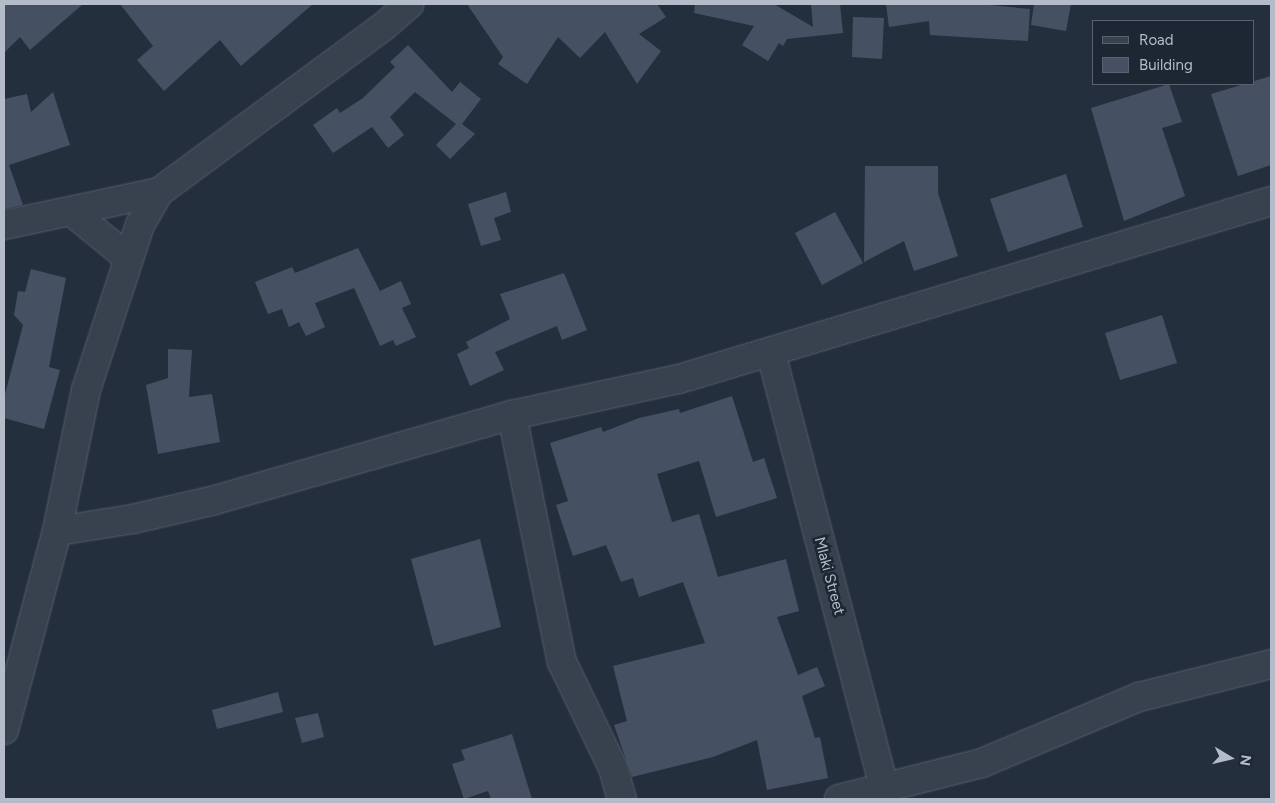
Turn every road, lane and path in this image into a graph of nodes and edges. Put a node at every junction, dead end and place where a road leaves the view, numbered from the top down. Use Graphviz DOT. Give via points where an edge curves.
graph roads {
  1 [pos="408,4"];
  2 [pos="159,192"];
  3 [pos="1271,201"];
  4 [pos="72,212"];
  5 [pos="4,225"];
  6 [pos="127,257"];
  7 [pos="771,353"];
  8 [pos="512,415"];
  9 [pos="57,531"];
  10 [pos="1271,664"];
  11 [pos="4,730"];
  12 [pos="885,793"];
  13 [pos="622,799"];
  14 [pos="839,799"];
  1 -- 2 [label="street" via="383,27"];
  2 -- 4 [label="street"];
  2 -- 6 [label="street"];
  3 -- 7 [label="street"];
  4 -- 5 [label="street"];
  4 -- 6 [label="street"];
  6 -- 9 [label="street" via="86,390"];
  7 -- 8 [label="street" via="679,379"];
  7 -- 12 [label="street, Mlaki Street"];
  8 -- 9 [label="street" via="216,500 133,520"];
  8 -- 13 [label="street" via="562,662 605,750"];
  9 -- 11 [label="street"];
  10 -- 12 [label="street" via="1139,697 982,763"];
  12 -- 14 [label="street"];
}
